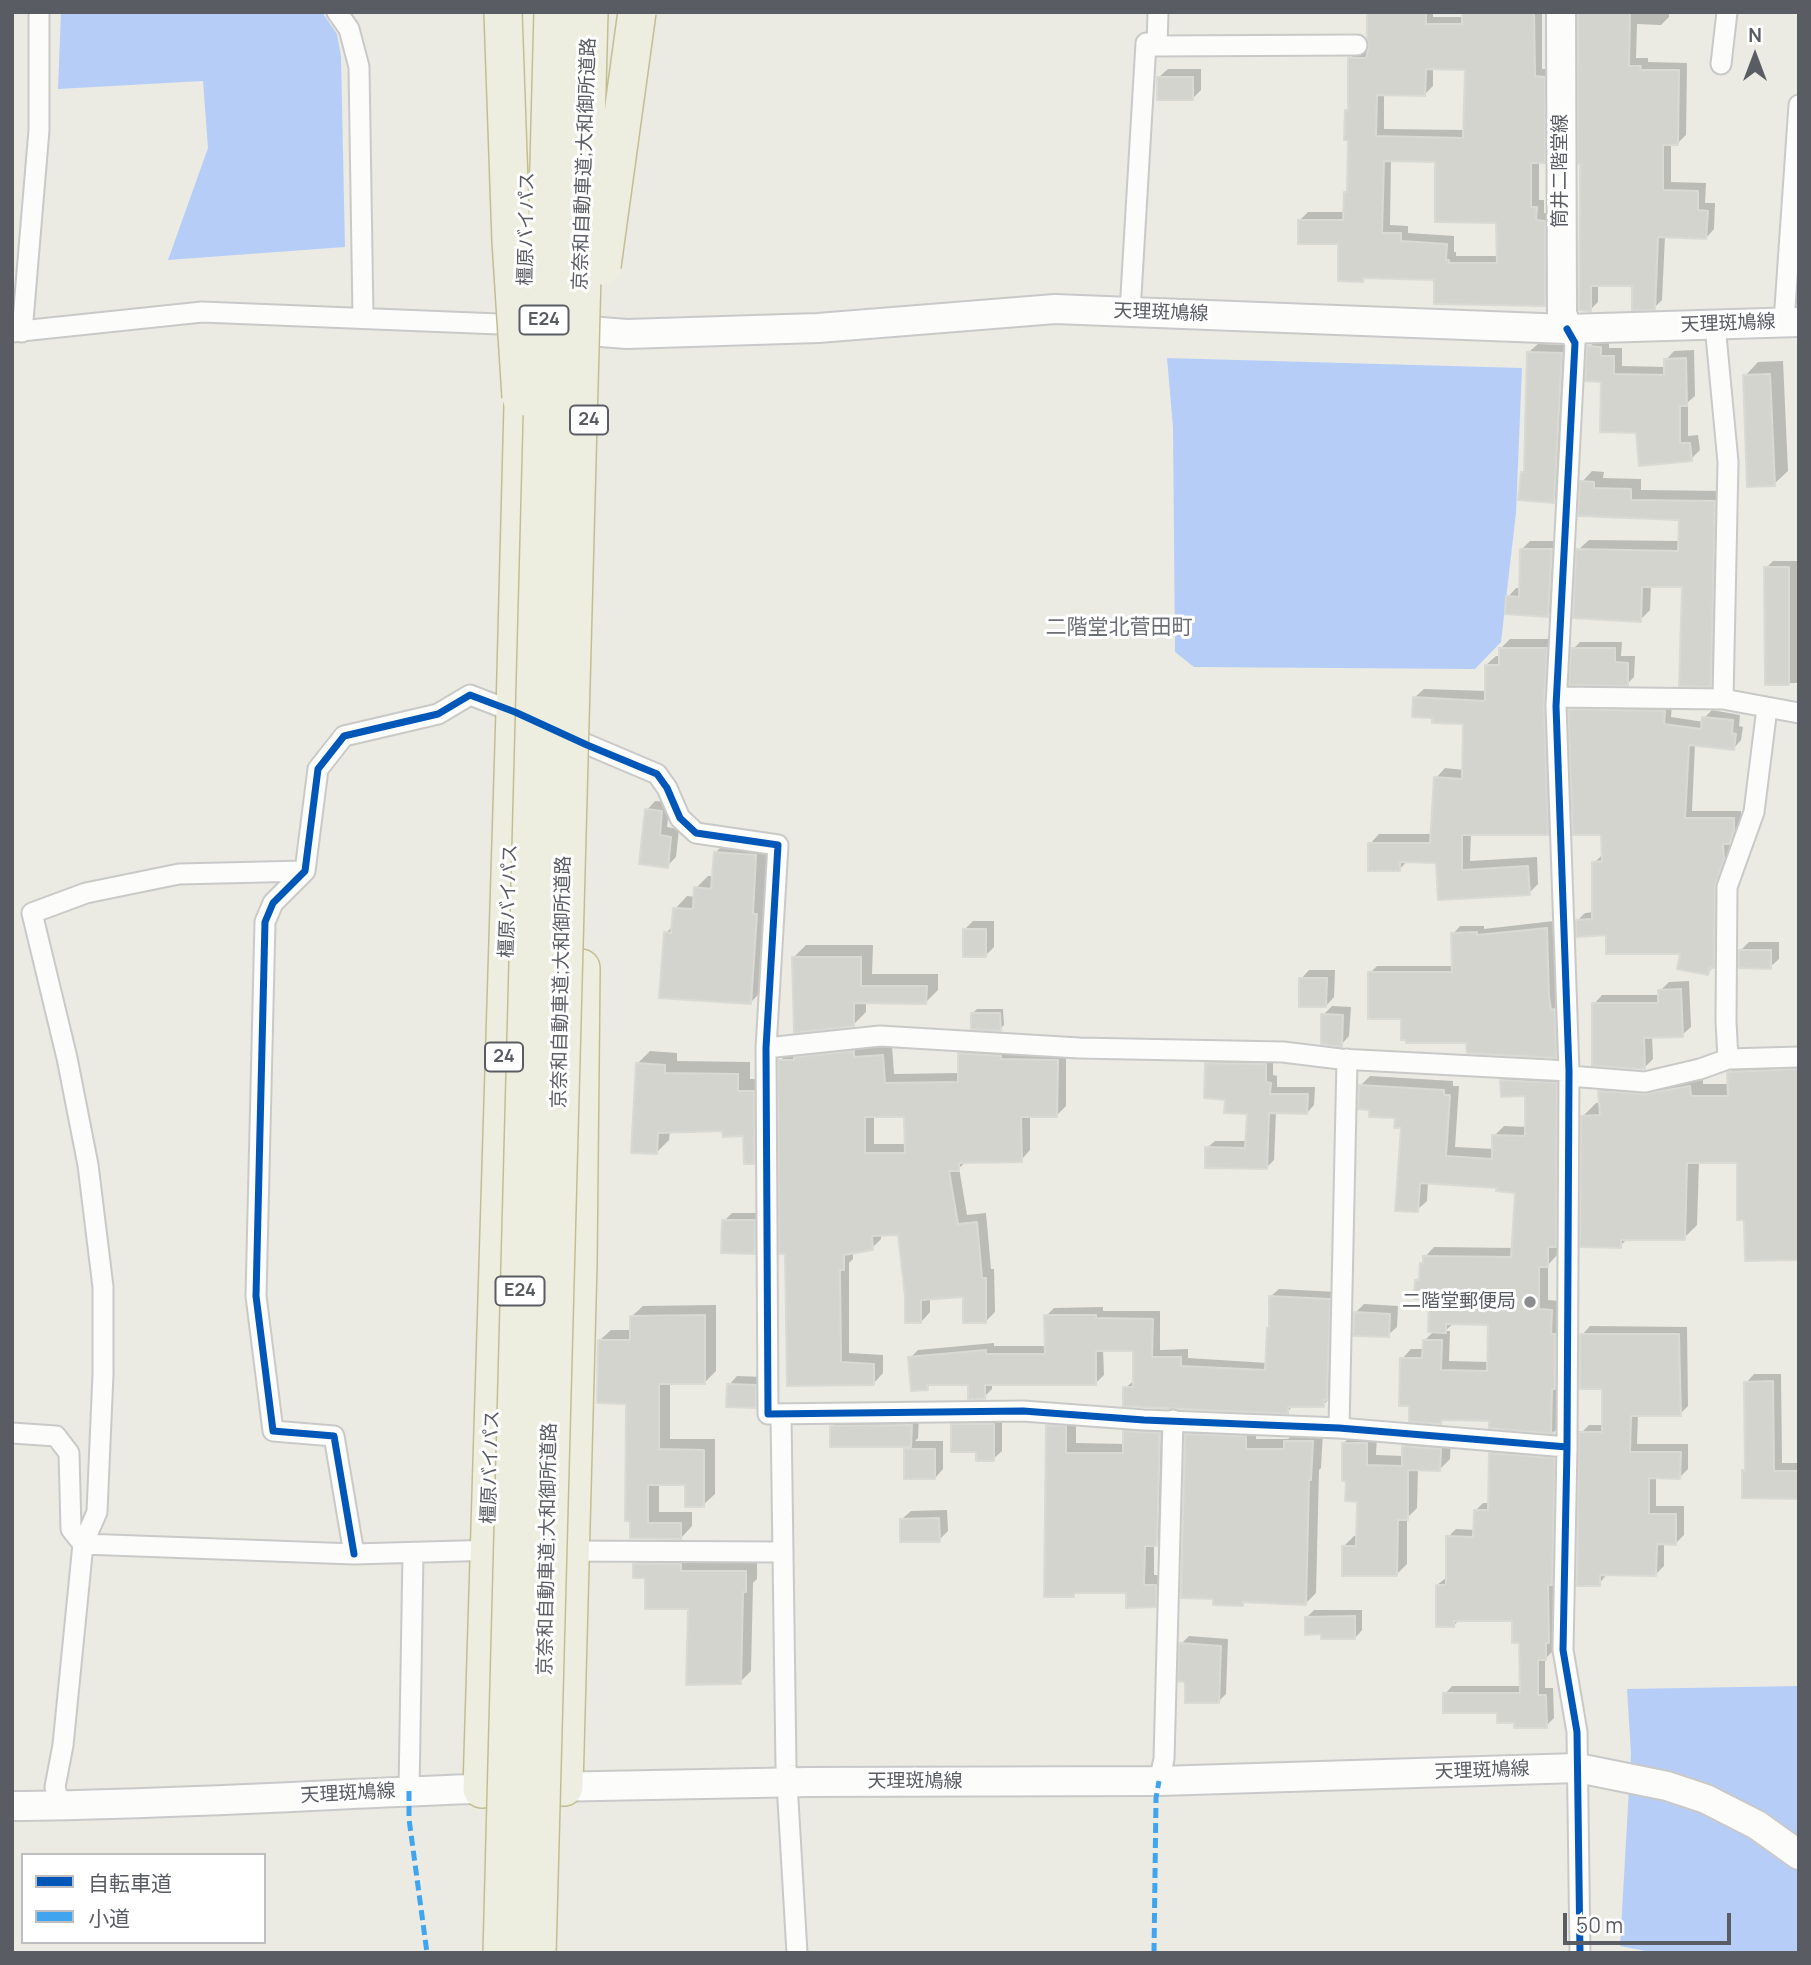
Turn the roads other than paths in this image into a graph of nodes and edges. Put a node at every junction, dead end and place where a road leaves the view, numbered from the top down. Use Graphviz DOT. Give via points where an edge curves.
graph roads {
  1 [pos="39,12"];
  2 [pos="338,12"];
  3 [pos="503,12"];
  4 [pos="532,12"];
  5 [pos="553,12"];
  6 [pos="589,12"];
  7 [pos="603,12"];
  8 [pos="636,12"];
  9 [pos="1158,12"];
  10 [pos="1561,12"];
  11 [pos="1727,12"];
  12 [pos="1357,45"];
  13 [pos="1157,46"];
  14 [pos="1721,64"];
  15 [pos="1799,104"];
  16 [pos="1130,312"];
  17 [pos="363,317"];
  18 [pos="1791,322"];
  19 [pos="1715,325"];
  20 [pos="525,326"];
  21 [pos="1567,328"];
  22 [pos="17,332"];
  23 [pos="591,332"];
  24 [pos="536,628"];
  25 [pos="1558,697"];
  26 [pos="1723,699"];
  27 [pos="1767,708"];
  28 [pos="515,712"];
  29 [pos="1799,713"];
  30 [pos="587,746"];
  31 [pos="566,829"];
  32 [pos="305,871"];
  33 [pos="766,1048"];
  34 [pos="1799,1057"];
  35 [pos="1347,1059"];
  36 [pos="1728,1059"];
  37 [pos="1569,1073"];
  38 [pos="781,1414"];
  39 [pos="1173,1420"];
  40 [pos="1339,1428"];
  41 [pos="12,1433"];
  42 [pos="1567,1447"];
  43 [pos="83,1544"];
  44 [pos="489,1550"];
  45 [pos="570,1551"];
  46 [pos="782,1552"];
  47 [pos="413,1553"];
  48 [pos="354,1554"];
  49 [pos="1578,1768"];
  50 [pos="1159,1781"];
  51 [pos="787,1783"];
  52 [pos="564,1787"];
  53 [pos="482,1789"];
  54 [pos="409,1791"];
  55 [pos="60,1805"];
  56 [pos="12,1806"];
  57 [pos="1799,1855"];
  58 [pos="502,1953"];
  59 [pos="537,1953"];
  60 [pos="797,1953"];
  61 [pos="1580,1953"];
  1 -- 22 [label="street" via="39,130"];
  2 -- 17 [label="street" via="349,29 359,67"];
  3 -- 24 [label="highway, bridge" via="511,241"];
  4 -- 20 [label="highway, 橿原バイパス / 24"];
  5 -- 24 [label="highway, 京奈和自動車道;大和御所道路 / E24, bridge"];
  6 -- 31 [label="highway, 京奈和自動車道;大和御所道路 / E24, bridge"];
  7 -- 23 [label="highway, 24"];
  8 -- 31 [label="highway, 24, bridge" via="598,300"];
  9 -- 13 [label="street"];
  10 -- 21 [label="main road, 筒井二階堂線" via="1562,313"];
  11 -- 14 [label="street"];
  12 -- 13 [label="street"];
  13 -- 16 [label="street" via="1146,43"];
  15 -- 18 [label="street"];
  16 -- 21 [label="main road, 天理斑鳩線"];
  16 -- 23 [label="main road, 天理斑鳩線" via="1055,309 818,328"];
  17 -- 20 [label="street"];
  17 -- 22 [label="street" via="202,313"];
  18 -- 19 [label="main road, 天理斑鳩線"];
  19 -- 21 [label="main road, 天理斑鳩線"];
  19 -- 26 [label="street" via="1728,462"];
  20 -- 23 [label="main road, 天理斑鳩線"];
  20 -- 28 [label="highway, 橿原バイパス / 24"];
  21 -- 25 [label="street" via="1575,343"];
  23 -- 30 [label="highway, 24"];
  24 -- 58 [label="highway, 京奈和自動車道;大和御所道路 / E24, bridge"];
  25 -- 26 [label="street"];
  25 -- 37 [label="street"];
  26 -- 27 [label="street"];
  27 -- 29 [label="street"];
  27 -- 36 [label="street" via="1754,812 1727,887"];
  28 -- 30 [label="street"];
  28 -- 32 [label="street" via="470,695 438,714 344,736 318,769"];
  28 -- 44 [label="highway, 橿原バイパス / 24"];
  30 -- 33 [label="street" via="657,775 680,818 696,833 778,845"];
  30 -- 45 [label="highway, 24"];
  31 -- 59 [label="highway, 京奈和自動車道;大和御所道路 / E24, bridge"];
  32 -- 43 [label="street" via="179,874 86,893 32,914 88,1165 103,1287 97,1512"];
  32 -- 48 [label="street" via="273,903 265,922 256,1296 273,1431 334,1436"];
  33 -- 35 [label="street" via="880,1036 1079,1048 1283,1052"];
  33 -- 38 [label="street" via="768,1414"];
  34 -- 36 [label="street"];
  35 -- 37 [label="street"];
  35 -- 40 [label="street"];
  36 -- 37 [label="street" via="1645,1082"];
  37 -- 42 [label="street"];
  38 -- 39 [label="street" via="1023,1411"];
  38 -- 46 [label="street"];
  39 -- 40 [label="street"];
  39 -- 50 [label="street" via="1164,1759"];
  40 -- 42 [label="street"];
  41 -- 43 [label="street" via="56,1436 69,1453 71,1529"];
  42 -- 49 [label="street" via="1563,1650 1577,1732"];
  43 -- 48 [label="street"];
  43 -- 55 [label="street" via="55,1787"];
  44 -- 45 [label="street"];
  44 -- 47 [label="street"];
  44 -- 53 [label="highway, 橿原バイパス / 24"];
  45 -- 46 [label="street"];
  45 -- 52 [label="highway, 24"];
  46 -- 51 [label="street"];
  47 -- 48 [label="street"];
  47 -- 54 [label="street"];
  49 -- 50 [label="main road, 天理斑鳩線"];
  49 -- 57 [label="main road, 天理斑鳩線" via="1706,1799 1757,1825"];
  49 -- 61 [label="street"];
  50 -- 51 [label="main road, 天理斑鳩線"];
  51 -- 52 [label="main road, 天理斑鳩線"];
  51 -- 60 [label="street"];
  52 -- 53 [label="main road, 天理斑鳩線"];
  53 -- 54 [label="main road, 天理斑鳩線"];
  54 -- 55 [label="main road, 天理斑鳩線"];
  55 -- 56 [label="main road, 天理斑鳩線"];
}
